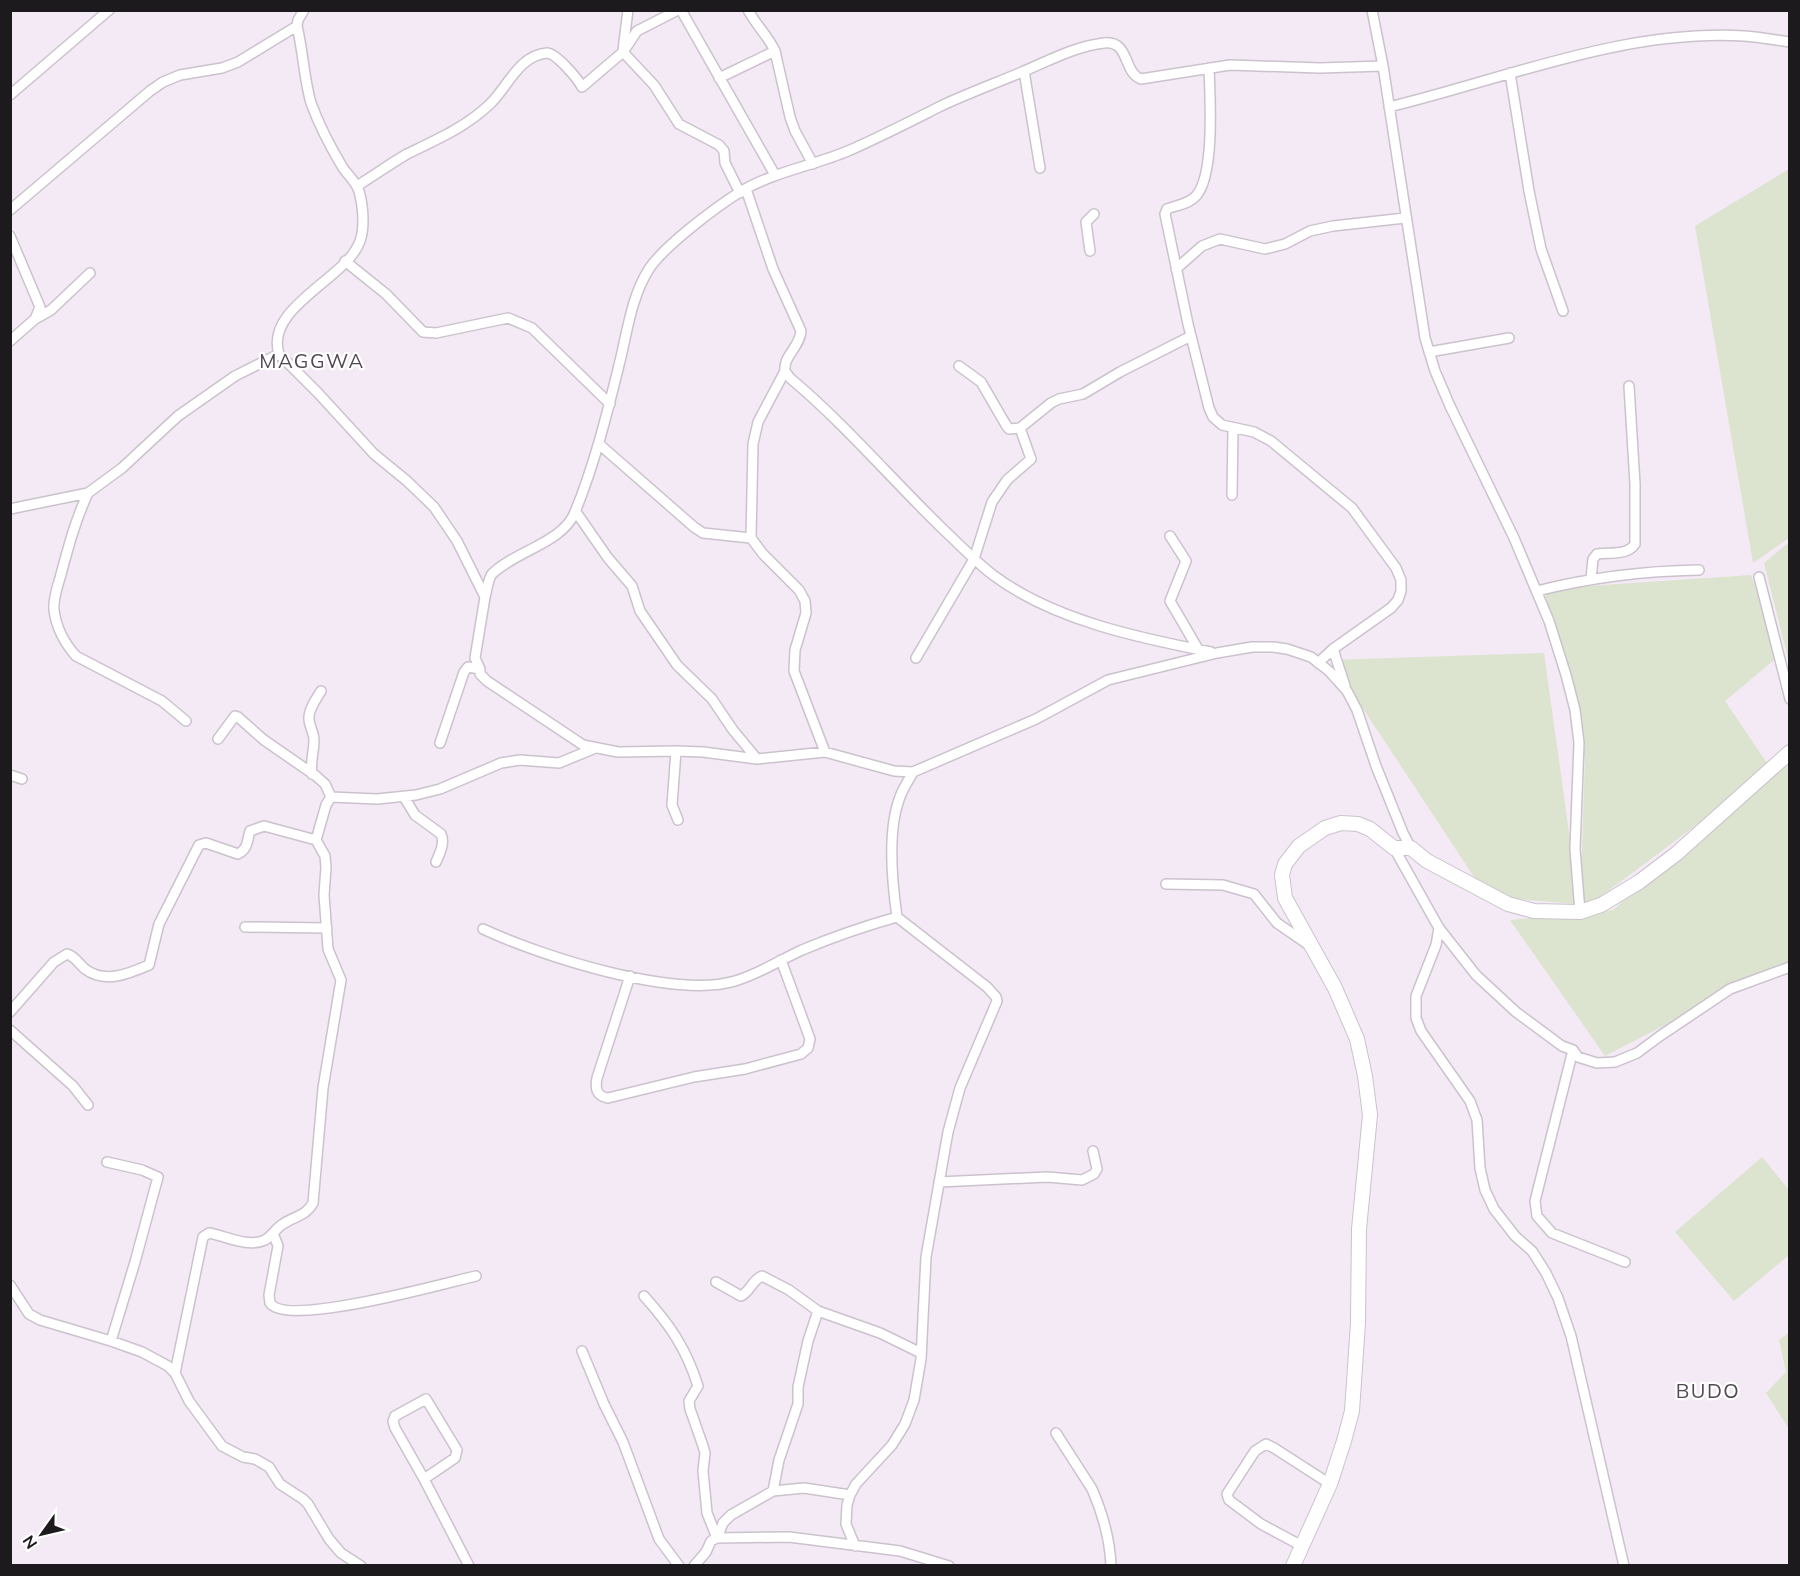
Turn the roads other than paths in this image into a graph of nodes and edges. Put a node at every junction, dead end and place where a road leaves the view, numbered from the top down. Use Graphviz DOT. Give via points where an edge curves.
graph roads {
  1 [pos="109,10"];
  2 [pos="304,10"];
  3 [pos="628,10"];
  4 [pos="748,10"];
  5 [pos="1372,10"];
  6 [pos="683,12"];
  7 [pos="297,26"];
  8 [pos="1790,42"];
  9 [pos="775,51"];
  10 [pos="622,52"];
  11 [pos="1383,66"];
  12 [pos="1209,68"];
  13 [pos="1024,71"];
  14 [pos="1510,73"];
  15 [pos="719,78"];
  16 [pos="10,95"];
  17 [pos="1389,107"];
  18 [pos="813,164"];
  19 [pos="1040,168"];
  20 [pos="775,176"];
  21 [pos="357,186"];
  22 [pos="743,191"];
  23 [pos="10,210"];
  24 [pos="1094,214"];
  25 [pos="1406,218"];
  26 [pos="10,236"];
  27 [pos="1090,251"];
  28 [pos="345,261"];
  29 [pos="1176,269"];
  30 [pos="90,273"];
  31 [pos="1563,311"];
  32 [pos="35,319"];
  33 [pos="1191,336"];
  34 [pos="1509,338"];
  35 [pos="10,341"];
  36 [pos="1429,352"];
  37 [pos="279,354"];
  38 [pos="959,366"];
  39 [pos="785,371"];
  40 [pos="1629,387"];
  41 [pos="610,404"];
  42 [pos="1020,428"];
  43 [pos="1233,428"];
  44 [pos="598,444"];
  45 [pos="88,493"];
  46 [pos="1232,495"];
  47 [pos="10,509"];
  48 [pos="576,512"];
  49 [pos="1170,536"];
  50 [pos="751,538"];
  51 [pos="974,559"];
  52 [pos="1699,570"];
  53 [pos="1759,577"];
  54 [pos="1591,578"];
  55 [pos="1537,591"];
  56 [pos="485,597"];
  57 [pos="1198,649"];
  58 [pos="1333,649"];
  59 [pos="1217,653"];
  60 [pos="916,658"];
  61 [pos="1318,663"];
  62 [pos="480,669"];
  63 [pos="321,691"];
  64 [pos="1347,691"];
  65 [pos="1790,699"];
  66 [pos="186,721"];
  67 [pos="218,739"];
  68 [pos="440,743"];
  69 [pos="592,748"];
  70 [pos="676,752"];
  71 [pos="825,752"];
  72 [pos="1790,752"];
  73 [pos="757,759"];
  74 [pos="913,772"];
  75 [pos="312,774"];
  76 [pos="10,775"];
  77 [pos="22,780"];
  78 [pos="331,797"];
  79 [pos="405,797"];
  80 [pos="678,820"];
  81 [pos="316,840"];
  82 [pos="1394,848"];
  83 [pos="1411,848"];
  84 [pos="436,862"];
  85 [pos="1166,884"];
  86 [pos="1580,912"];
  87 [pos="897,917"];
  88 [pos="245,927"];
  89 [pos="327,928"];
  90 [pos="1439,928"];
  91 [pos="483,929"];
  92 [pos="1311,947"];
  93 [pos="782,960"];
  94 [pos="1790,968"];
  95 [pos="630,976"];
  96 [pos="10,1012"];
  97 [pos="10,1030"];
  98 [pos="1573,1050"];
  99 [pos="88,1105"];
  100 [pos="1093,1151"];
  101 [pos="107,1162"];
  102 [pos="939,1182"];
  103 [pos="273,1233"];
  104 [pos="1625,1262"];
  105 [pos="476,1276"];
  106 [pos="716,1282"];
  107 [pos="10,1285"];
  108 [pos="644,1296"];
  109 [pos="818,1311"];
  110 [pos="111,1341"];
  111 [pos="582,1351"];
  112 [pos="921,1353"];
  113 [pos="175,1373"];
  114 [pos="1056,1433"];
  115 [pos="424,1479"];
  116 [pos="1330,1484"];
  117 [pos="773,1491"];
  118 [pos="850,1495"];
  119 [pos="717,1538"];
  120 [pos="855,1546"];
  121 [pos="1302,1546"];
  122 [pos="361,1566"];
  123 [pos="469,1566"];
  124 [pos="679,1566"];
  125 [pos="694,1566"];
  126 [pos="949,1566"];
  127 [pos="1111,1566"];
  128 [pos="1293,1566"];
  129 [pos="1624,1566"];
  1 -- 16 [label="street"];
  2 -- 7 [label="street"];
  3 -- 10 [label="street"];
  4 -- 9 [label="street"];
  5 -- 11 [label="street"];
  6 -- 10 [label="street" via="637,32"];
  6 -- 15 [label="street"];
  7 -- 21 [label="street" via="310,100 344,169"];
  7 -- 23 [label="street" via="230,66 163,82"];
  8 -- 14 [label="street" via="1746,36 1677,38"];
  9 -- 15 [label="street"];
  9 -- 18 [label="street" via="790,117"];
  10 -- 21 [label="street" via="582,87 553,54 537,56 519,67 490,104 475,116"];
  10 -- 22 [label="street" via="654,85 679,124 719,145 724,151 724,163"];
  11 -- 12 [label="street"];
  11 -- 17 [label="street"];
  12 -- 13 [label="street" via="1141,79 1133,75 1122,49 1106,42"];
  12 -- 29 [label="street" via="1209,147 1201,189 1191,201 1170,207 1165,214"];
  13 -- 18 [label="street"];
  13 -- 19 [label="street"];
  14 -- 17 [label="street"];
  14 -- 31 [label="street" via="1537,231"];
  15 -- 20 [label="street"];
  17 -- 25 [label="street"];
  18 -- 20 [label="street"];
  20 -- 22 [label="street"];
  21 -- 28 [label="street" via="362,235 358,247"];
  22 -- 39 [label="street" via="801,332 799,342 786,359"];
  22 -- 41 [label="street" via="671,246 649,270 631,315"];
  24 -- 27 [label="street" via="1086,222"];
  25 -- 29 [label="street" via="1310,231 1286,244 1265,249 1220,239 1202,246"];
  25 -- 36 [label="street"];
  26 -- 32 [label="street" via="39,302"];
  28 -- 37 [label="street" via="287,318 276,344"];
  28 -- 41 [label="street" via="423,332 436,333 508,318 532,328"];
  29 -- 33 [label="street"];
  30 -- 32 [label="street" via="51,310"];
  32 -- 35 [label="street"];
  33 -- 42 [label="street" via="1083,394 1051,403"];
  33 -- 43 [label="street" via="1213,417"];
  34 -- 36 [label="street"];
  36 -- 55 [label="street"];
  37 -- 45 [label="street" via="235,376 178,416"];
  37 -- 56 [label="street" via="374,454 434,507"];
  38 -- 42 [label="street" via="981,382 1009,429"];
  39 -- 50 [label="street" via="758,422 753,444"];
  39 -- 51 [label="street"];
  40 -- 54 [label="street" via="1637,517 1635,544 1630,551 1597,554"];
  41 -- 44 [label="street"];
  42 -- 51 [label="street" via="1031,459 1007,480 992,502"];
  43 -- 46 [label="street"];
  43 -- 58 [label="street" via="1254,432 1270,441 1337,493 1352,507 1396,568 1401,580 1398,600"];
  44 -- 48 [label="street"];
  44 -- 50 [label="street" via="703,533"];
  45 -- 47 [label="street"];
  45 -- 66 [label="street" via="76,520 55,598 55,616 62,637 76,656 162,701"];
  48 -- 56 [label="street" via="566,528 490,576"];
  48 -- 73 [label="street" via="632,586 640,610 677,665 712,699"];
  49 -- 57 [label="street" via="1186,561 1170,601"];
  50 -- 71 [label="street" via="805,601 795,671"];
  51 -- 57 [label="street" via="1021,592 1066,614 1151,640"];
  51 -- 60 [label="street"];
  52 -- 54 [label="street"];
  53 -- 65 [label="street"];
  54 -- 55 [label="street"];
  55 -- 86 [label="street" via="1550,621 1575,710 1579,743 1575,849"];
  56 -- 62 [label="street" via="475,658"];
  57 -- 59 [label="street"];
  58 -- 61 [label="street"];
  58 -- 64 [label="street"];
  59 -- 61 [label="street" via="1273,647 1311,657"];
  59 -- 74 [label="street" via="1108,680 1036,719"];
  61 -- 64 [label="street"];
  62 -- 68 [label="street" via="468,667 464,672"];
  62 -- 69 [label="street" via="487,681 570,738"];
  63 -- 75 [label="street" via="308,719 314,742"];
  64 -- 83 [label="street"];
  67 -- 75 [label="street" via="238,717"];
  69 -- 70 [label="street"];
  69 -- 79 [label="street" via="559,763 510,761 440,789"];
  70 -- 73 [label="street"];
  70 -- 80 [label="street" via="672,805"];
  71 -- 73 [label="street"];
  71 -- 74 [label="street" via="894,771"];
  72 -- 86 [label="street" via="1676,854 1601,905"];
  74 -- 87 [label="street" via="900,797 895,822 893,881"];
  75 -- 78 [label="street" via="325,784"];
  76 -- 77 [label="street"];
  78 -- 79 [label="street"];
  78 -- 81 [label="street"];
  79 -- 84 [label="street" via="415,815 443,838"];
  81 -- 89 [label="street" via="325,856"];
  81 -- 96 [label="street" via="264,826 250,831 249,843 238,854 206,843 199,845 159,924 149,965 117,976 100,977 67,954 54,962"];
  82 -- 83 [label="street"];
  82 -- 90 [label="street"];
  82 -- 92 [label="street" via="1370,829 1341,823 1311,836 1291,855 1285,864 1282,887"];
  83 -- 86 [label="street" via="1427,861 1508,904 1534,910"];
  85 -- 92 [label="street" via="1222,885 1254,894 1277,923"];
  87 -- 93 [label="street" via="825,940"];
  87 -- 102 [label="street" via="987,987 997,1002 953,1110"];
  88 -- 89 [label="street"];
  89 -- 103 [label="street" via="328,950 341,988 323,1088 313,1203 303,1215"];
  90 -- 98 [label="street" via="1476,975 1516,1012"];
  90 -- 129 [label="street" via="1416,996 1416,1018 1470,1101 1477,1120 1480,1168 1494,1209 1532,1251 1558,1298 1571,1336"];
  91 -- 95 [label="street" via="535,951"];
  92 -- 116 [label="street" via="1335,988 1357,1039 1370,1115 1359,1229 1352,1411"];
  93 -- 95 [label="street" via="735,981 713,984"];
  93 -- 95 [label="street" via="810,1039 801,1054 602,1097 595,1087 597,1078"];
  94 -- 98 [label="street" via="1730,989 1637,1053 1615,1062 1597,1063 1578,1057"];
  97 -- 99 [label="street" via="73,1086"];
  98 -- 104 [label="street" via="1535,1201 1537,1216 1551,1233"];
  100 -- 102 [label="street" via="1097,1169 1082,1180 1047,1177"];
  101 -- 110 [label="street" via="158,1177"];
  102 -- 112 [label="street" via="926,1257"];
  103 -- 105 [label="street" via="278,1246 269,1295 276,1308 326,1310"];
  103 -- 113 [label="street" via="257,1242 209,1233 203,1237"];
  106 -- 109 [label="street" via="741,1296 762,1276"];
  107 -- 110 [label="street" via="28,1314 61,1328"];
  108 -- 119 [label="street" via="679,1339 698,1386 690,1409 705,1453 707,1512"];
  109 -- 112 [label="street" via="880,1333"];
  109 -- 117 [label="street" via="808,1341 798,1404"];
  110 -- 113 [label="street" via="159,1361"];
  111 -- 124 [label="street" via="624,1442 659,1539"];
  112 -- 118 [label="street" via="914,1400 905,1424"];
  113 -- 122 [label="street" via="189,1401 222,1446 268,1467 280,1484 308,1504 340,1553"];
  114 -- 127 [label="street" via="1097,1499"];
  115 -- 115 [label="street" via="393,1421 395,1416 426,1399 457,1454"];
  115 -- 123 [label="street"];
  116 -- 121 [label="street"];
  116 -- 121 [label="street" via="1266,1444 1255,1450 1227,1494 1229,1500 1261,1524"];
  117 -- 118 [label="street" via="804,1488"];
  117 -- 119 [label="street" via="731,1515"];
  118 -- 120 [label="street" via="846,1524"];
  119 -- 120 [label="street" via="789,1537"];
  119 -- 125 [label="street"];
  120 -- 126 [label="street" via="900,1551"];
  121 -- 128 [label="street"];
}
